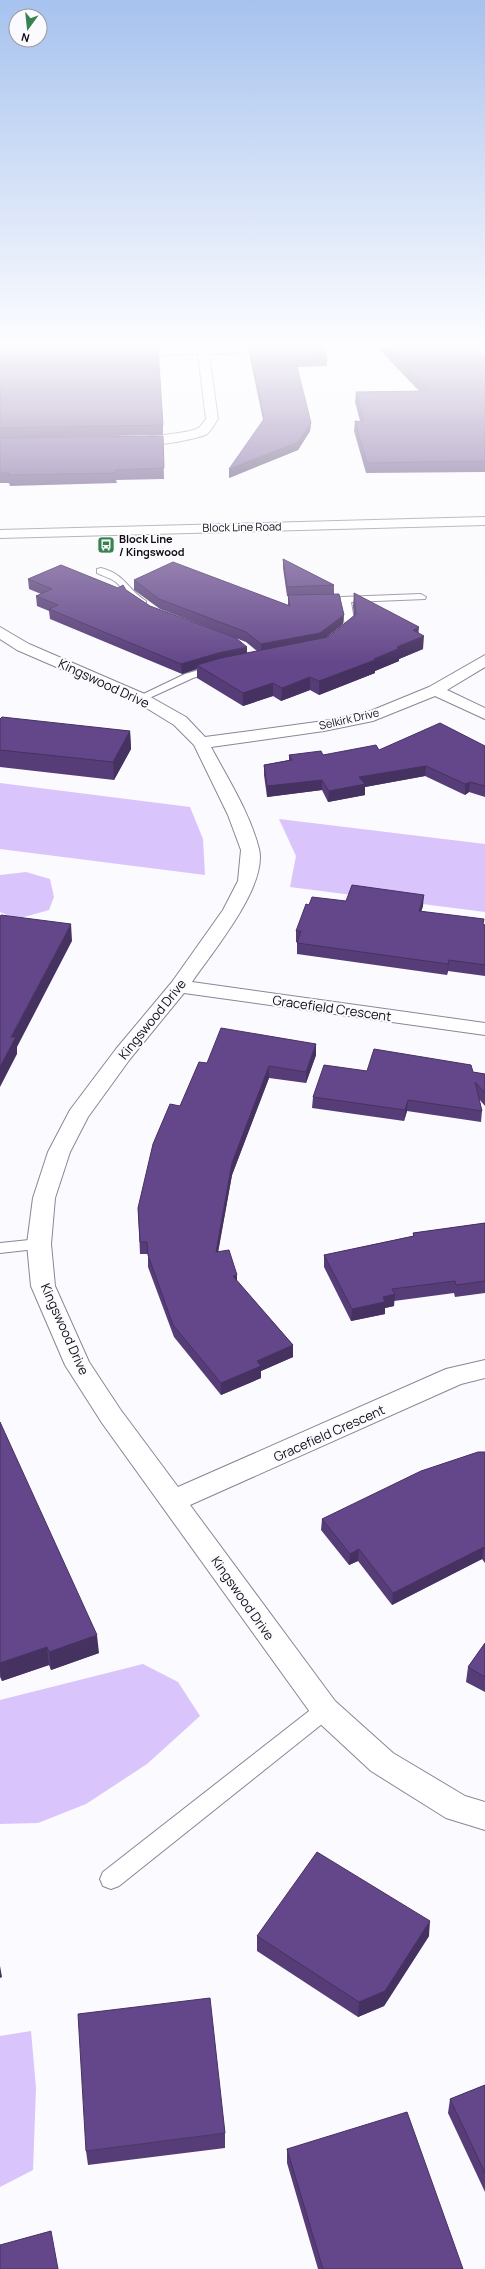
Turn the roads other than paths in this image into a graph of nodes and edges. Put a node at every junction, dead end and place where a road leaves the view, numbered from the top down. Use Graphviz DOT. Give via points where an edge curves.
graph roads {
  1 [pos="485,521"];
  2 [pos="0,534"];
  3 [pos="101,571"];
  4 [pos="421,597"];
  5 [pos="149,608"];
  6 [pos="0,632"];
  7 [pos="329,643"];
  8 [pos="485,660"];
  9 [pos="225,666"];
  10 [pos="435,690"];
  11 [pos="141,698"];
  12 [pos="485,714"];
  13 [pos="201,743"];
  14 [pos="179,986"];
  15 [pos="485,1029"];
  16 [pos="39,1244"];
  17 [pos="0,1248"];
  18 [pos="485,1369"];
  19 [pos="174,1500"];
  20 [pos="325,1710"];
  21 [pos="485,1816"];
  22 [pos="111,1879"];
  1 -- 2 [label="street, Block Line Road"];
  3 -- 5 [label="lane" via="121,581 131,596"];
  4 -- 7 [label="lane" via="341,599 350,626"];
  6 -- 11 [label="street, Kingswood Drive" via="23,647"];
  8 -- 10 [label="street, Selkirk Drive"];
  9 -- 11 [label="lane" via="189,676"];
  10 -- 12 [label="street"];
  10 -- 13 [label="street, Selkirk Drive" via="373,716 324,726"];
  11 -- 13 [label="street, Kingswood Drive" via="180,721"];
  13 -- 14 [label="street, Kingswood Drive" via="237,815 250,850 250,866 247,881 232,910"];
  14 -- 15 [label="street, Gracefield Crescent"];
  14 -- 16 [label="street, Kingswood Drive" via="123,1054 78,1115 59,1152 44,1198"];
  16 -- 17 [label="lane"];
  16 -- 19 [label="street, Kingswood Drive" via="43,1286 78,1365 111,1416"];
  18 -- 19 [label="street, Gracefield Crescent" via="454,1376"];
  19 -- 20 [label="street, Kingswood Drive"];
  20 -- 21 [label="street, Kingswood Drive" via="382,1762 457,1808"];
  20 -- 22 [label="lane"];
}
